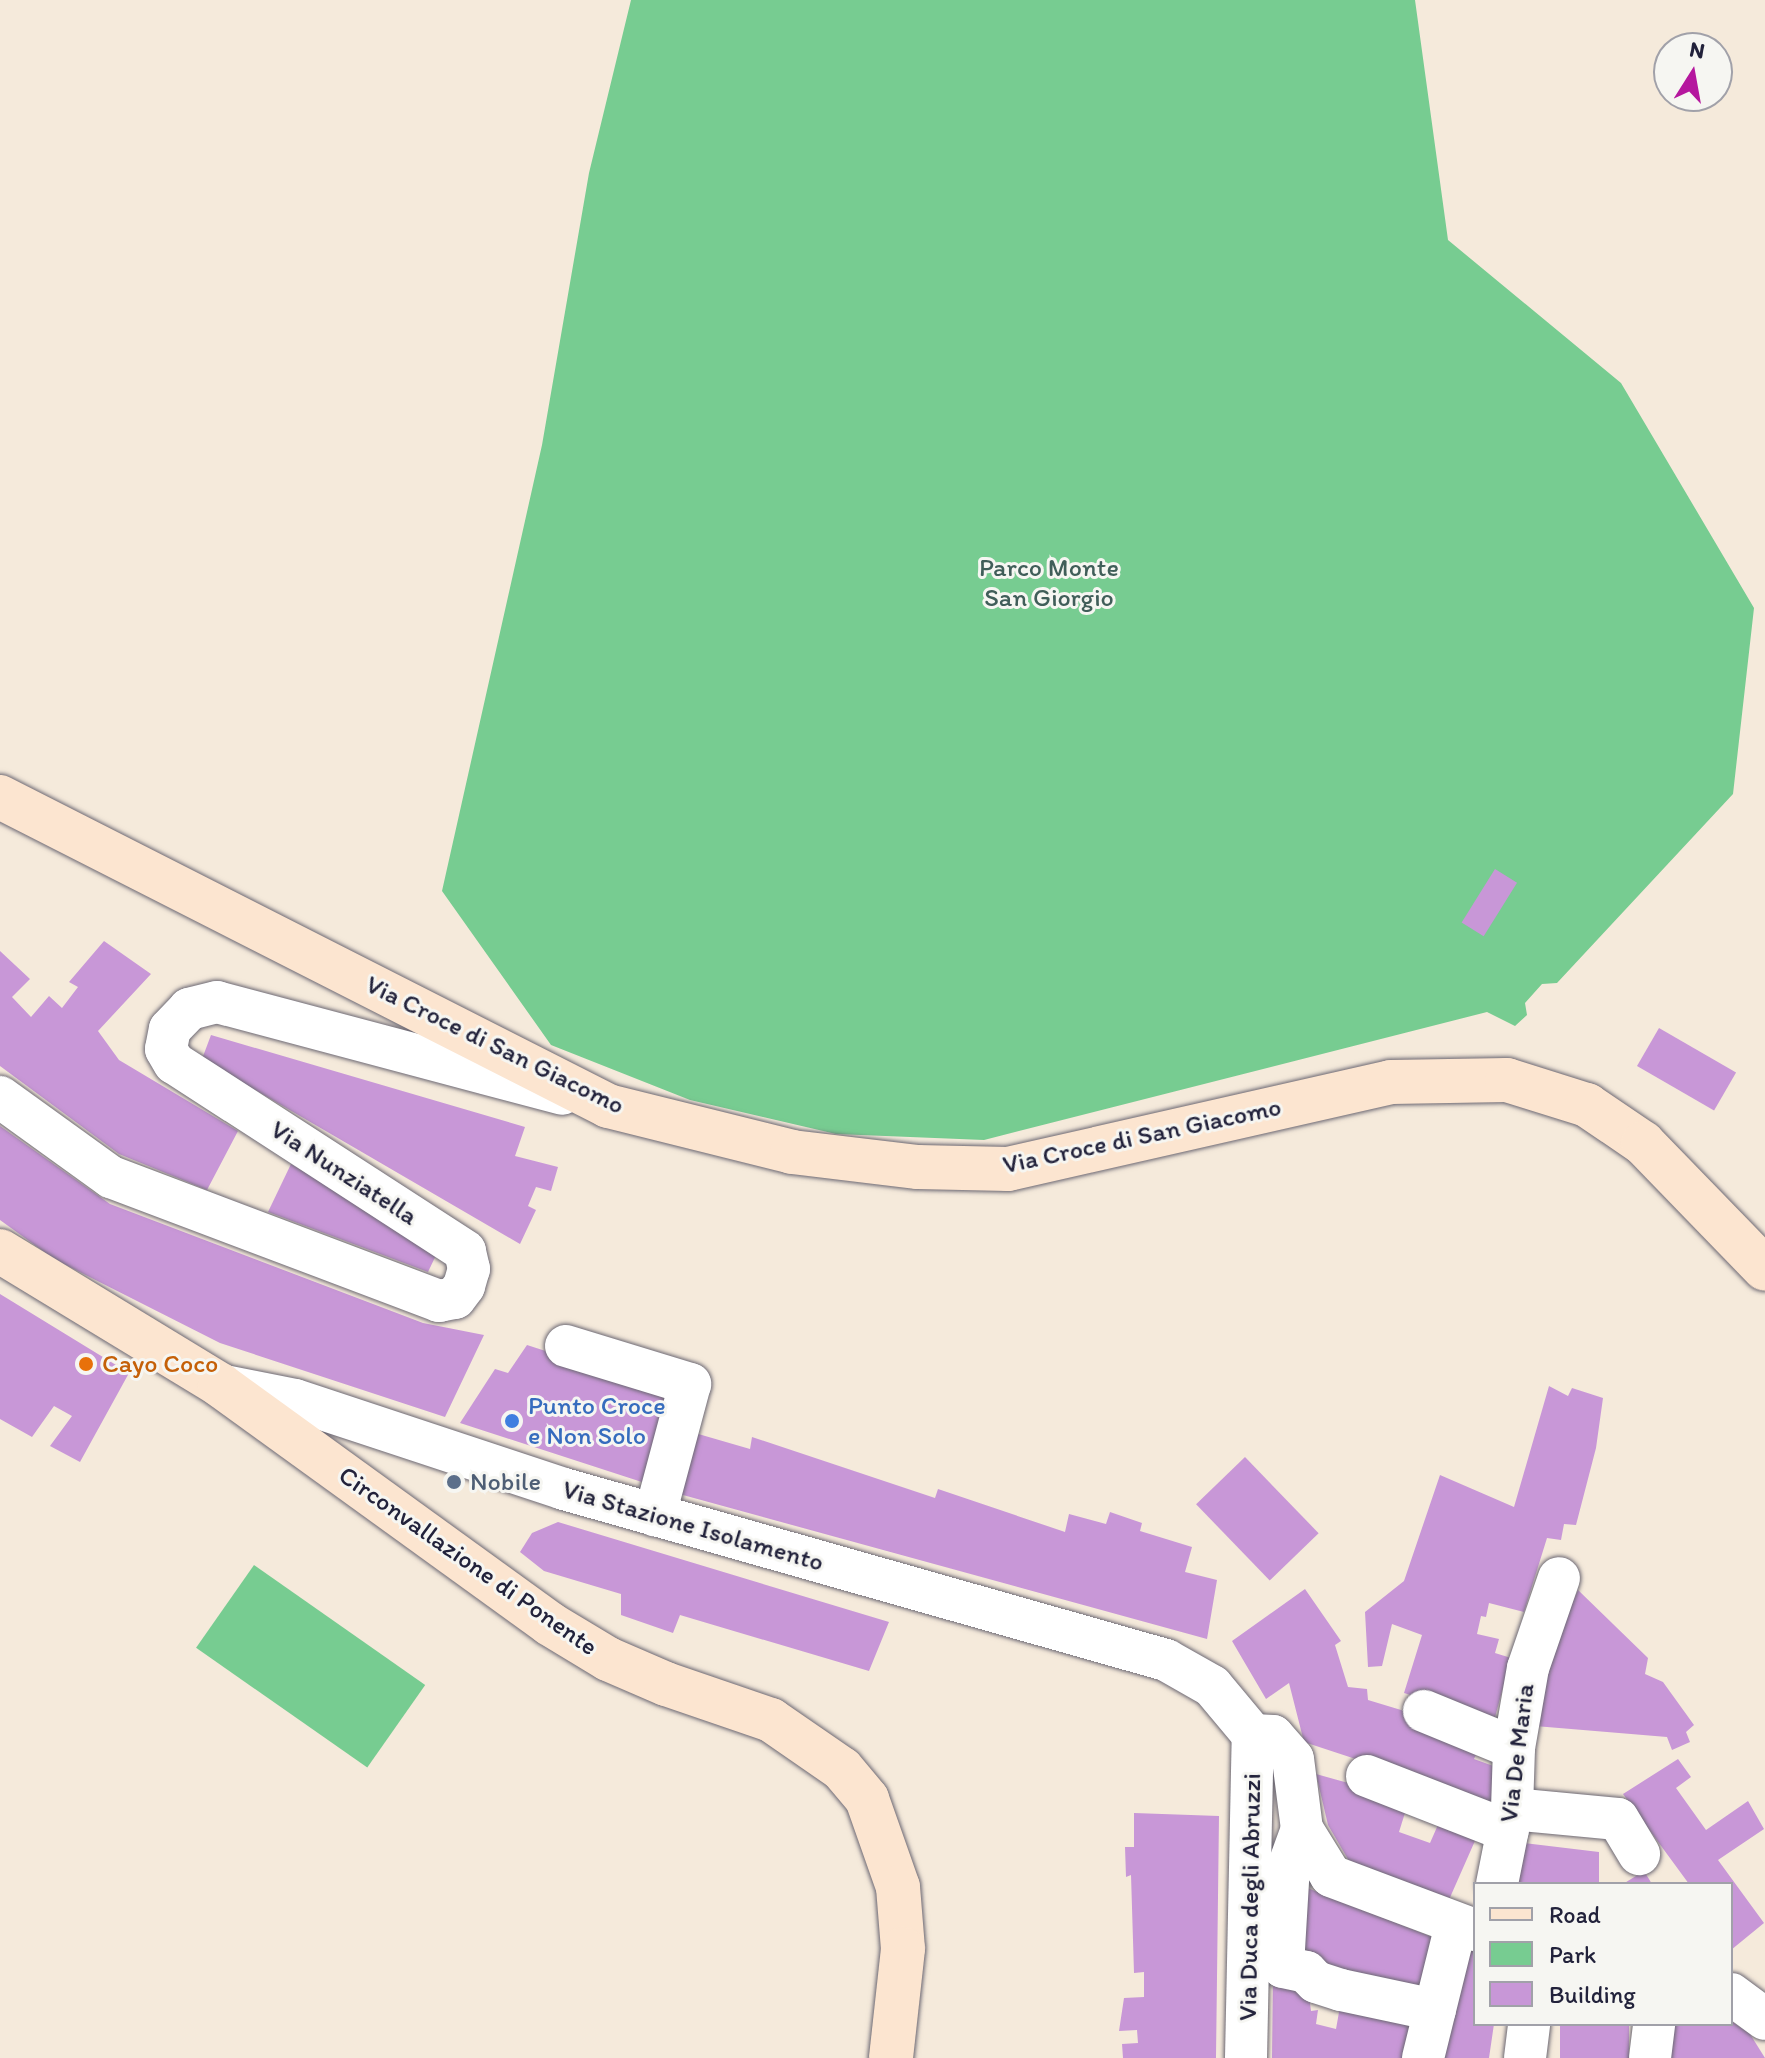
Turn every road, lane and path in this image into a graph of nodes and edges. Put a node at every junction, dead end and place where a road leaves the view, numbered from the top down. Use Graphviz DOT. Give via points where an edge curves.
graph roads {
  1 [pos="0,797"];
  2 [pos="0,1097"];
  3 [pos="608,1106"];
  4 [pos="0,1251"];
  5 [pos="1765,1269"];
  6 [pos="566,1346"];
  7 [pos="220,1385"];
  8 [pos="655,1515"];
  9 [pos="1559,1578"];
  10 [pos="1424,1711"];
  11 [pos="1253,1735"];
  12 [pos="1514,1748"];
  13 [pos="1367,1776"];
  14 [pos="1510,1820"];
  15 [pos="1302,1829"];
  16 [pos="1639,1854"];
  17 [pos="1497,1882"];
  18 [pos="1466,1927"];
  19 [pos="1733,1995"];
  20 [pos="1435,2010"];
  21 [pos="1765,2019"];
  22 [pos="1529,2026"];
  23 [pos="1654,2026"];
  24 [pos="891,2058"];
  25 [pos="1246,2058"];
  26 [pos="1423,2058"];
  27 [pos="1525,2058"];
  28 [pos="1650,2058"];
  1 -- 3 [label="main road, Via Croce di San Giacomo"];
  2 -- 3 [label="street, Via Nunziatella" via="111,1177 439,1301 455,1298 464,1286 469,1269 465,1251 174,1063 166,1049 170,1029 189,1009 217,1002"];
  3 -- 5 [label="main road, Via Croce di San Giacomo" via="792,1152 918,1167 1008,1169 1391,1082 1507,1080 1587,1105 1643,1143"];
  4 -- 7 [label="main road, Via Stazione Isolamento"];
  6 -- 8 [label="street" via="690,1384"];
  7 -- 8 [label="street, Via Stazione Isolamento" via="295,1400"];
  7 -- 24 [label="main road, Circonvallazione di Ponente" via="573,1638 666,1684 771,1720 842,1769 867,1799 898,1887 903,1949"];
  8 -- 11 [label="street, Via Stazione Isolamento" via="1166,1660 1212,1686"];
  9 -- 12 [label="street, Via De Maria" via="1528,1668"];
  10 -- 12 [label="street"];
  11 -- 15 [label="street" via="1273,1736 1293,1759"];
  11 -- 25 [label="street, Via Duca degli Abruzzi"];
  12 -- 14 [label="street, Via De Maria"];
  13 -- 14 [label="street"];
  14 -- 16 [label="street" via="1618,1819"];
  14 -- 17 [label="street, Via De Maria"];
  15 -- 18 [label="street" via="1331,1876"];
  15 -- 20 [label="street" via="1289,1865 1283,1967 1341,1990"];
  18 -- 20 [label="street"];
  19 -- 21 [label="street"];
  20 -- 26 [label="street"];
  22 -- 27 [label="street"];
  23 -- 28 [label="street"];
}
